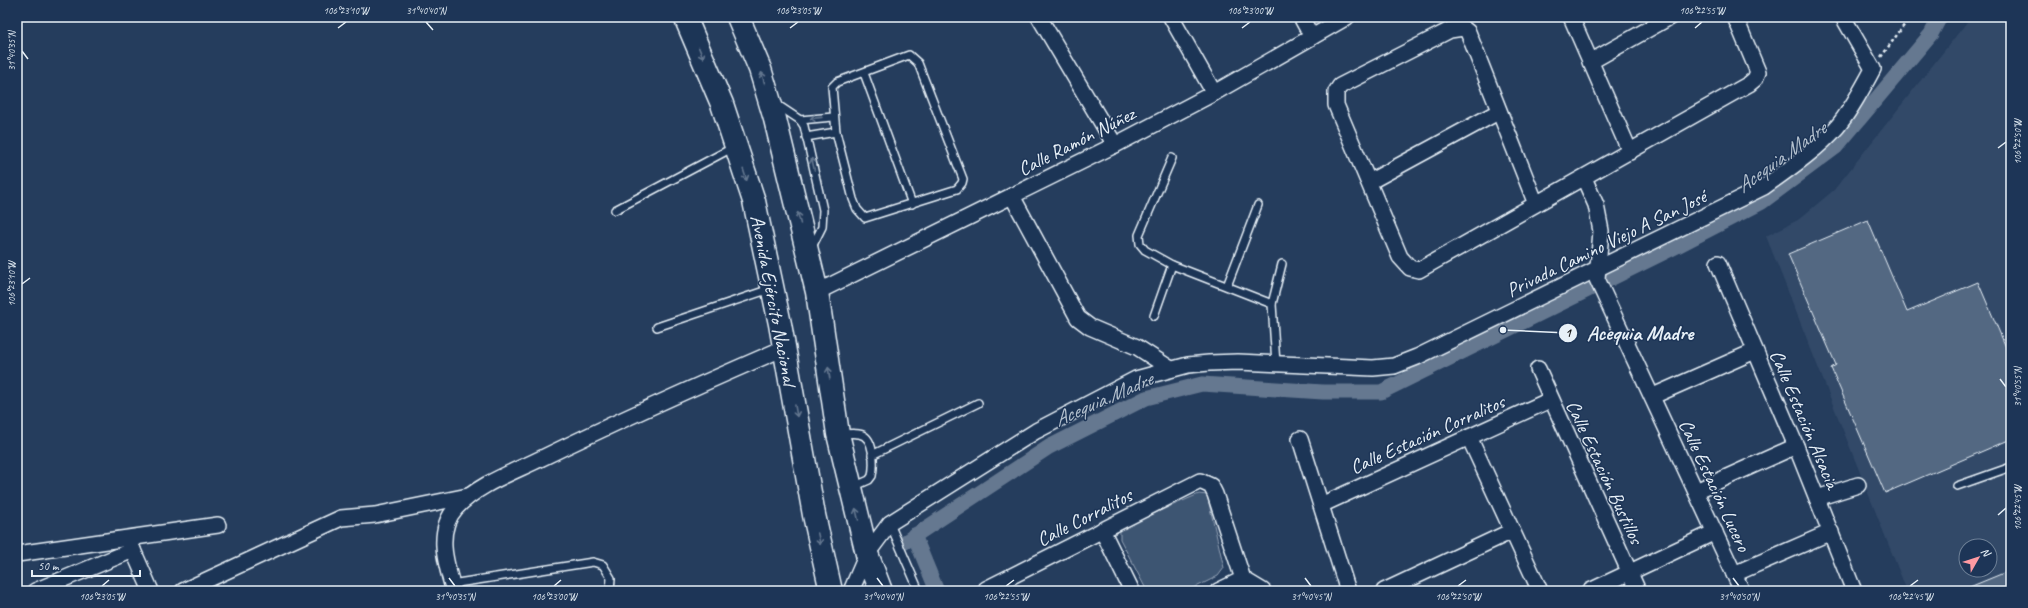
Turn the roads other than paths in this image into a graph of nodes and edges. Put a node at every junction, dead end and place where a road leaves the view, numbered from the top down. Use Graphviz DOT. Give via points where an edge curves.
graph roads {
  1 [pos="685,17"];
  2 [pos="738,17"];
  3 [pos="1039,17"];
  4 [pos="1171,17"];
  5 [pos="1301,17"];
  6 [pos="1347,17"];
  7 [pos="1571,17"];
  8 [pos="1670,17"];
  9 [pos="1735,17"];
  10 [pos="1843,17"];
  11 [pos="1312,37"];
  12 [pos="1590,62"];
  13 [pos="864,73"];
  14 [pos="1214,92"];
  15 [pos="769,100"];
  16 [pos="1498,112"];
  17 [pos="833,117"];
  18 [pos="800,120"];
  19 [pos="836,132"];
  20 [pos="806,137"];
  21 [pos="1114,145"];
  22 [pos="736,146"];
  23 [pos="1630,152"];
  24 [pos="1172,158"];
  25 [pos="1584,178"];
  26 [pos="1369,182"];
  27 [pos="1012,196"];
  28 [pos="912,204"];
  29 [pos="1536,204"];
  30 [pos="1258,205"];
  31 [pos="615,210"];
  32 [pos="808,254"];
  33 [pos="1718,263"];
  34 [pos="1282,264"];
  35 [pos="1172,265"];
  36 [pos="1597,274"];
  37 [pos="1227,286"];
  38 [pos="772,288"];
  39 [pos="817,292"];
  40 [pos="1272,304"];
  41 [pos="1154,316"];
  42 [pos="657,327"];
  43 [pos="784,348"];
  44 [pos="1755,351"];
  45 [pos="1276,364"];
  46 [pos="1172,369"];
  47 [pos="1538,369"];
  48 [pos="1653,396"];
  49 [pos="1550,400"];
  50 [pos="978,403"];
  51 [pos="838,434"];
  52 [pos="1469,438"];
  53 [pos="1300,439"];
  54 [pos="1796,446"];
  55 [pos="872,455"];
  56 [pos="2011,467"];
  57 [pos="1858,485"];
  58 [pos="1957,486"];
  59 [pos="851,487"];
  60 [pos="1696,491"];
  61 [pos="471,496"];
  62 [pos="1817,498"];
  63 [pos="1321,505"];
  64 [pos="890,523"];
  65 [pos="218,525"];
  66 [pos="1102,530"];
  67 [pos="1512,531"];
  68 [pos="1715,532"];
  69 [pos="1831,532"];
  70 [pos="130,544"];
  71 [pos="17,554"];
  72 [pos="867,554"];
  73 [pos="1629,572"];
  74 [pos="1734,574"];
  75 [pos="1243,579"];
  76 [pos="453,587"];
  77 [pos="986,588"];
  78 [pos="35,591"];
  79 [pos="151,591"];
  80 [pos="183,591"];
  81 [pos="610,591"];
  82 [pos="831,591"];
  83 [pos="851,591"];
  84 [pos="880,591"];
  85 [pos="919,591"];
  86 [pos="1132,591"];
  87 [pos="1218,591"];
  88 [pos="1262,591"];
  89 [pos="1348,591"];
  90 [pos="1384,591"];
  91 [pos="1540,591"];
  92 [pos="1590,591"];
  93 [pos="1638,591"];
  94 [pos="1742,591"];
  95 [pos="1854,591"];
  1 -- 22 [label="main road, Avenida Ejército Nacional, one-way" via="722,104"];
  15 -- 2 [label="main road, Avenida Ejército Nacional, one-way" via="760,69"];
  3 -- 21 [label="street"];
  4 -- 14 [label="street"];
  5 -- 11 [label="street"];
  6 -- 11 [label="street, Calle Ramón Núñez"];
  7 -- 12 [label="street"];
  8 -- 12 [label="street"];
  9 -- 23 [label="street" via="1758,72 1756,79"];
  10 -- 36 [label="street, Privada Camino Viejo A San José" via="1872,69 1860,94 1837,127 1764,188"];
  11 -- 14 [label="street, Calle Ramón Núñez"];
  12 -- 23 [label="street"];
  13 -- 17 [label="lane" via="834,84 831,92"];
  13 -- 28 [label="lane"];
  13 -- 28 [label="lane" via="909,55 914,58 963,179 957,189"];
  14 -- 21 [label="street, Calle Ramón Núñez"];
  15 -- 18 [label="lane"];
  32 -- 15 [label="main road, Avenida Ejército Nacional, one-way"];
  16 -- 26 [label="street"];
  16 -- 26 [label="street" via="1468,32 1463,28 1450,30 1340,86 1336,92 1336,105"];
  16 -- 29 [label="street"];
  17 -- 18 [label="lane, one-way"];
  17 -- 19 [label="lane"];
  18 -- 20 [label="lane"];
  19 -- 20 [label="lane"];
  19 -- 28 [label="lane" via="853,200 861,214 868,218"];
  32 -- 20 [label="lane, one-way" via="824,219"];
  21 -- 27 [label="street, Calle Ramón Núñez"];
  22 -- 31 [label="lane"];
  22 -- 38 [label="main road, Avenida Ejército Nacional, one-way" via="754,201"];
  23 -- 25 [label="street"];
  24 -- 35 [label="lane" via="1138,235 1145,250"];
  25 -- 29 [label="street"];
  25 -- 36 [label="street" via="1596,205 1601,231"];
  26 -- 29 [label="street" via="1400,257 1410,268 1419,270"];
  27 -- 39 [label="street, Calle Ramón Núñez"];
  27 -- 46 [label="street" via="1078,318 1090,327 1137,347"];
  30 -- 37 [label="lane"];
  32 -- 39 [label="main road, Avenida Ejército Nacional"];
  33 -- 44 [label="street, Calle Estación Alsacia"];
  34 -- 40 [label="lane"];
  35 -- 37 [label="lane"];
  35 -- 41 [label="lane"];
  36 -- 45 [label="street, Privada Camino Viejo A San José" via="1394,366"];
  36 -- 48 [label="street, Calle Estación Lucero" via="1603,294"];
  37 -- 40 [label="lane"];
  38 -- 42 [label="lane"];
  38 -- 43 [label="main road, Avenida Ejército Nacional"];
  51 -- 39 [label="main road, Avenida Ejército Nacional, one-way"];
  40 -- 45 [label="lane"];
  43 -- 61 [label="street" via="602,429 481,488"];
  43 -- 82 [label="main road, Avenida Ejército Nacional, one-way" via="814,515"];
  44 -- 48 [label="street"];
  44 -- 54 [label="street, Calle Estación Alsacia"];
  45 -- 46 [label="street" via="1209,363"];
  46 -- 64 [label="street" via="1136,379 1036,432"];
  47 -- 49 [label="street, Calle Estación Bustillos"];
  48 -- 60 [label="street, Calle Estación Lucero"];
  49 -- 52 [label="street, Calle Estación Corralitos"];
  49 -- 73 [label="street, Calle Estación Bustillos"];
  50 -- 55 [label="lane"];
  51 -- 55 [label="lane" via="864,436"];
  51 -- 59 [label="main road, Avenida Ejército Nacional"];
  52 -- 63 [label="street, Calle Estación Corralitos"];
  52 -- 67 [label="street"];
  53 -- 63 [label="street"];
  54 -- 60 [label="street"];
  54 -- 62 [label="street, Calle Estación Alsacia"];
  55 -- 59 [label="lane" via="872,476 869,480"];
  56 -- 58 [label="lane"];
  57 -- 62 [label="street"];
  72 -- 59 [label="main road, Avenida Ejército Nacional, one-way"];
  60 -- 68 [label="street, Calle Estación Lucero"];
  61 -- 76 [label="street" via="456,508 446,526 442,548"];
  61 -- 80 [label="street" via="375,515 341,518"];
  62 -- 69 [label="street, Calle Estación Alsacia"];
  63 -- 89 [label="street"];
  64 -- 72 [label="street"];
  64 -- 85 [label="lane"];
  65 -- 70 [label="street"];
  66 -- 75 [label="street, Calle Corralitos" via="1200,481 1211,486 1215,494"];
  66 -- 77 [label="street, Calle Corralitos"];
  66 -- 86 [label="street"];
  67 -- 90 [label="street"];
  67 -- 91 [label="street"];
  68 -- 73 [label="street"];
  68 -- 74 [label="street, Calle Estación Lucero"];
  69 -- 74 [label="street"];
  69 -- 95 [label="street, Calle Estación Alsacia"];
  70 -- 71 [label="street"];
  70 -- 78 [label="street"];
  70 -- 79 [label="street"];
  72 -- 83 [label="street"];
  72 -- 84 [label="main road, Avenida Ejército Nacional"];
  73 -- 92 [label="street"];
  73 -- 93 [label="street, Calle Estación Bustillos"];
  74 -- 94 [label="street, Calle Estación Lucero"];
  75 -- 87 [label="street"];
  75 -- 88 [label="street"];
  76 -- 81 [label="lane" via="593,562 603,565 612,578"];
}
